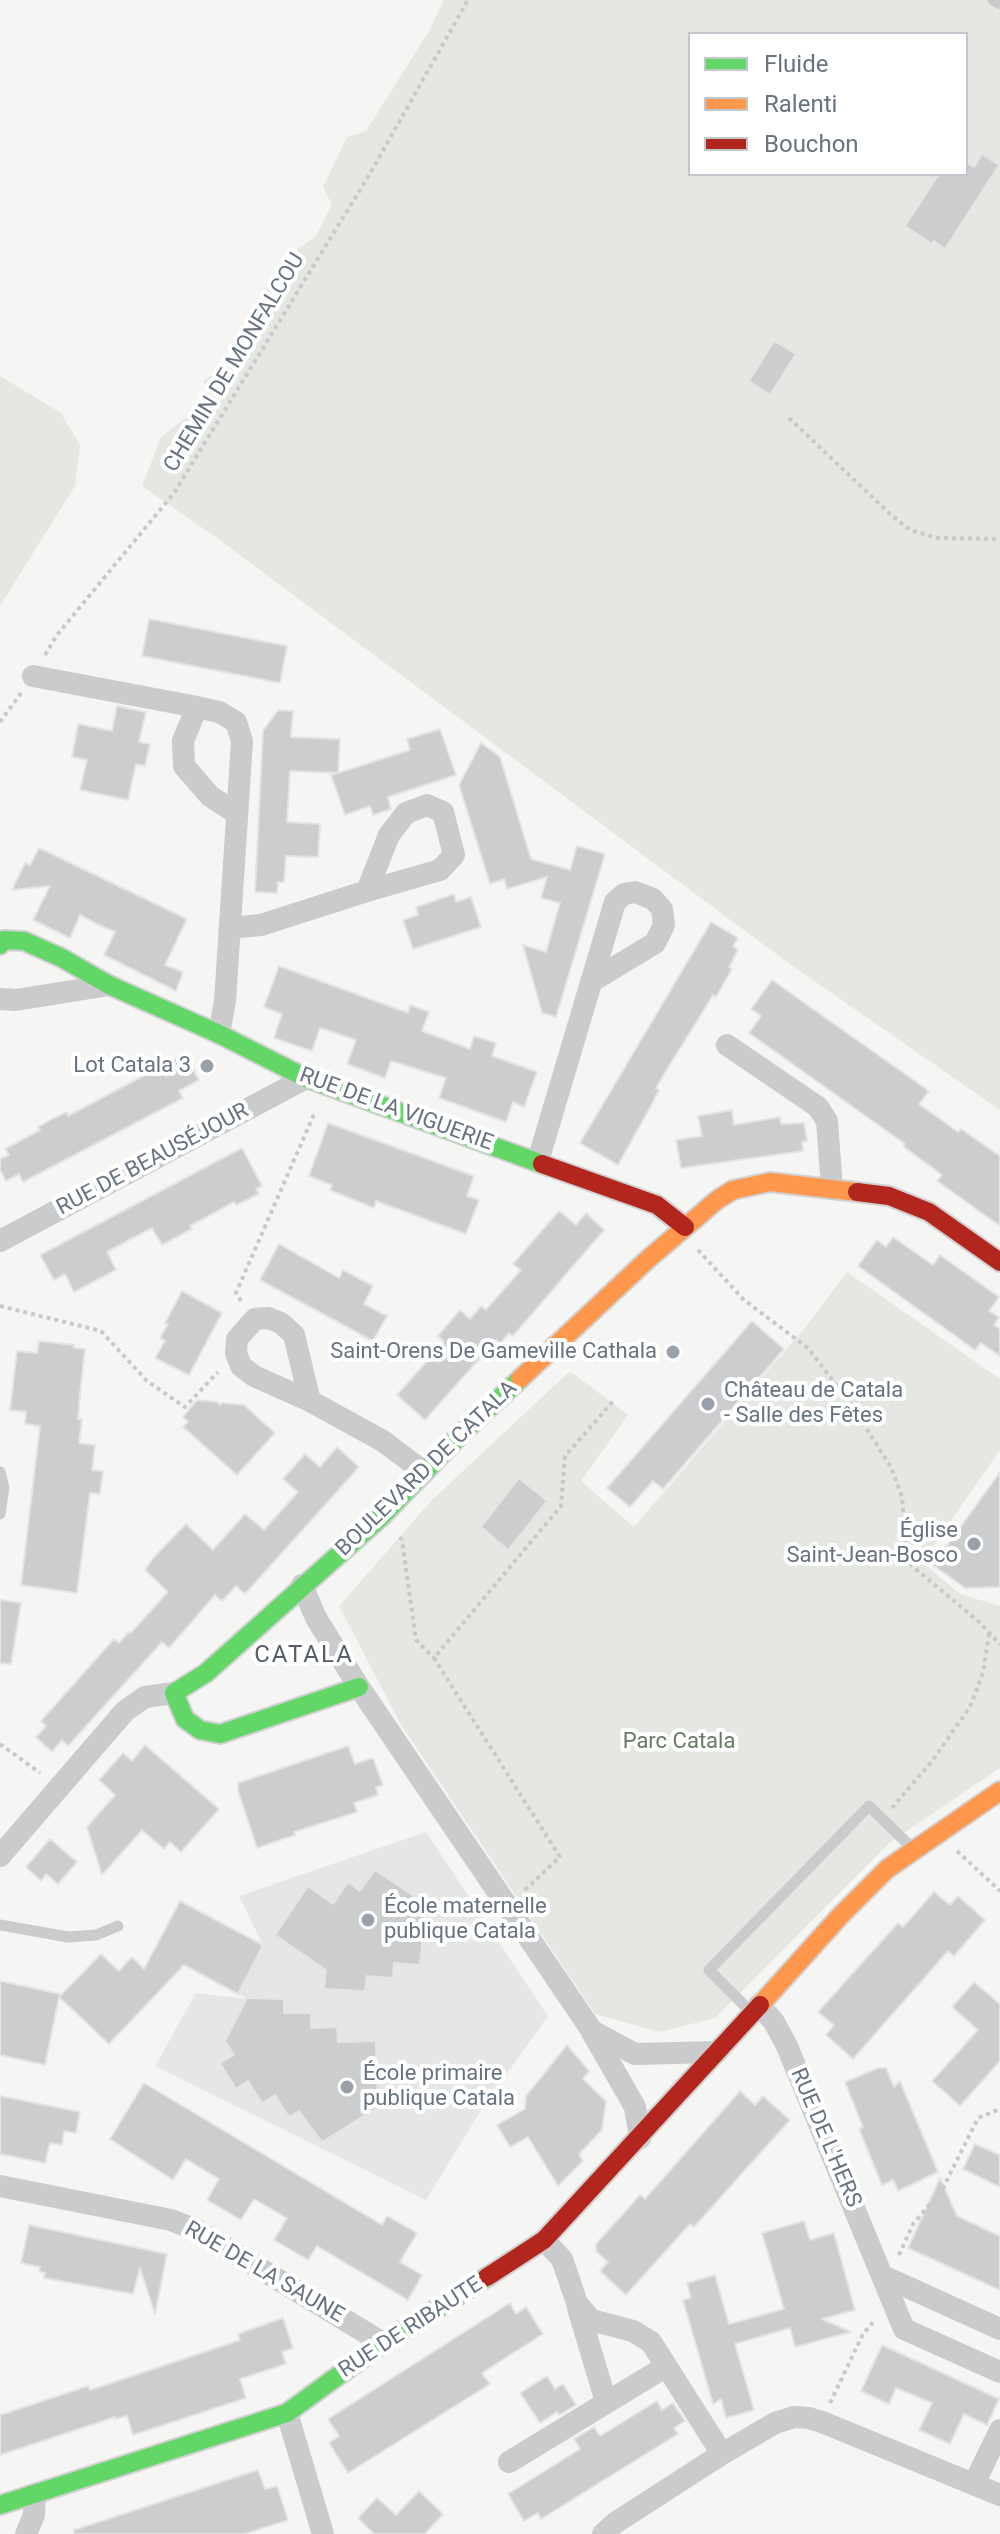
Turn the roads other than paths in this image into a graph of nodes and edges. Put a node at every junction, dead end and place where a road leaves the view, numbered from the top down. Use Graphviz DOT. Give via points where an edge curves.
graph roads {
  1 [pos="993,0"];
  2 [pos="1000,4"];
  3 [pos="33,676"];
  4 [pos="197,707"];
  5 [pos="236,813"];
  6 [pos="367,891"];
  7 [pos="230,928"];
  8 [pos="0,945"];
  9 [pos="592,981"];
  10 [pos="109,985"];
  11 [pos="0,999"];
  12 [pos="219,1034"];
  13 [pos="727,1045"];
  14 [pos="316,1082"];
  15 [pos="538,1161"];
  16 [pos="832,1189"];
  17 [pos="685,1227"];
  18 [pos="0,1241"];
  19 [pos="1000,1262"];
  20 [pos="310,1401"];
  21 [pos="0,1472"];
  22 [pos="424,1472"];
  23 [pos="0,1514"];
  24 [pos="302,1585"];
  25 [pos="359,1687"];
  26 [pos="174,1693"];
  27 [pos="1000,1791"];
  28 [pos="914,1850"];
  29 [pos="0,1856"];
  30 [pos="0,1925"];
  31 [pos="118,1926"];
  32 [pos="756,2009"];
  33 [pos="592,2031"];
  34 [pos="717,2052"];
  35 [pos="640,2138"];
  36 [pos="0,2186"];
  37 [pos="544,2240"];
  38 [pos="888,2285"];
  39 [pos="577,2303"];
  40 [pos="1000,2329"];
  41 [pos="383,2343"];
  42 [pos="665,2367"];
  43 [pos="1000,2372"];
  44 [pos="606,2402"];
  45 [pos="287,2413"];
  46 [pos="1000,2430"];
  47 [pos="722,2454"];
  48 [pos="509,2462"];
  49 [pos="974,2484"];
  50 [pos="35,2494"];
  51 [pos="1000,2495"];
  52 [pos="0,2505"];
  53 [pos="26,2534"];
  54 [pos="323,2534"];
  55 [pos="603,2534"];
  1 -- 2 [label="lane"];
  3 -- 4 [label="street"];
  4 -- 5 [label="street" via="183,741 184,766 210,796"];
  4 -- 5 [label="street" via="236,722 242,741"];
  5 -- 7 [label="street"];
  6 -- 7 [label="street" via="261,925"];
  7 -- 12 [label="street"];
  8 -- 10 [label="street, RUE DE LA VIGUERIE" via="4,940 24,941"];
  9 -- 15 [label="street"];
  10 -- 11 [label="street"];
  10 -- 12 [label="street, RUE DE LA VIGUERIE"];
  12 -- 14 [label="street, RUE DE LA VIGUERIE"];
  13 -- 16 [label="street" via="818,1107 827,1121"];
  14 -- 15 [label="street, RUE DE LA VIGUERIE"];
  14 -- 18 [label="street, RUE DE BEAUSÉJOUR"];
  15 -- 17 [label="street, RUE DE LA VIGUERIE" via="657,1205"];
  16 -- 17 [label="street, BOULEVARD DE CATALA" via="750,1185 717,1200"];
  16 -- 19 [label="street, BOULEVARD DE CATALA" via="910,1203"];
  17 -- 22 [label="street, BOULEVARD DE CATALA"];
  20 -- 20 [label="street" via="294,1335 281,1323 255,1319 237,1339 241,1366"];
  20 -- 22 [label="street" via="383,1441"];
  21 -- 23 [label="lane"];
  22 -- 24 [label="street, BOULEVARD DE CATALA"];
  24 -- 25 [label="street"];
  24 -- 26 [label="street, BOULEVARD DE CATALA" via="206,1673"];
  25 -- 26 [label="street" via="220,1734 200,1730 185,1719"];
  25 -- 33 [label="street"];
  26 -- 29 [label="street" via="145,1697 125,1711"];
  27 -- 28 [label="street"];
  28 -- 32 [label="street" via="841,1915"];
  28 -- 32 [label="lane" via="869,1806 709,1970"];
  30 -- 31 [label="lane" via="68,1937 96,1935"];
  32 -- 34 [label="street"];
  32 -- 38 [label="street, RUE DE L'HERS" via="774,2022 786,2044"];
  33 -- 34 [label="street" via="635,2054"];
  33 -- 35 [label="street" via="635,2107"];
  34 -- 35 [label="street, RUE DE RIBAUTE"];
  35 -- 37 [label="street, RUE DE RIBAUTE"];
  36 -- 41 [label="street, RUE DE LA SAUNE" via="171,2220 196,2230"];
  37 -- 39 [label="street" via="562,2259"];
  37 -- 41 [label="street, RUE DE RIBAUTE"];
  38 -- 40 [label="street"];
  38 -- 43 [label="street, RUE DE L'HERS" via="904,2329"];
  39 -- 42 [label="street" via="591,2320 633,2331 651,2342"];
  39 -- 44 [label="street"];
  41 -- 45 [label="street, RUE DE RIBAUTE"];
  42 -- 44 [label="street"];
  42 -- 47 [label="street"];
  44 -- 48 [label="street"];
  45 -- 50 [label="street, RUE DE RIBAUTE"];
  45 -- 54 [label="street"];
  46 -- 49 [label="street"];
  47 -- 49 [label="street" via="775,2423 809,2418"];
  47 -- 55 [label="street"];
  49 -- 51 [label="street"];
  50 -- 52 [label="street, RUE DE RIBAUTE"];
  50 -- 53 [label="street"];
}
